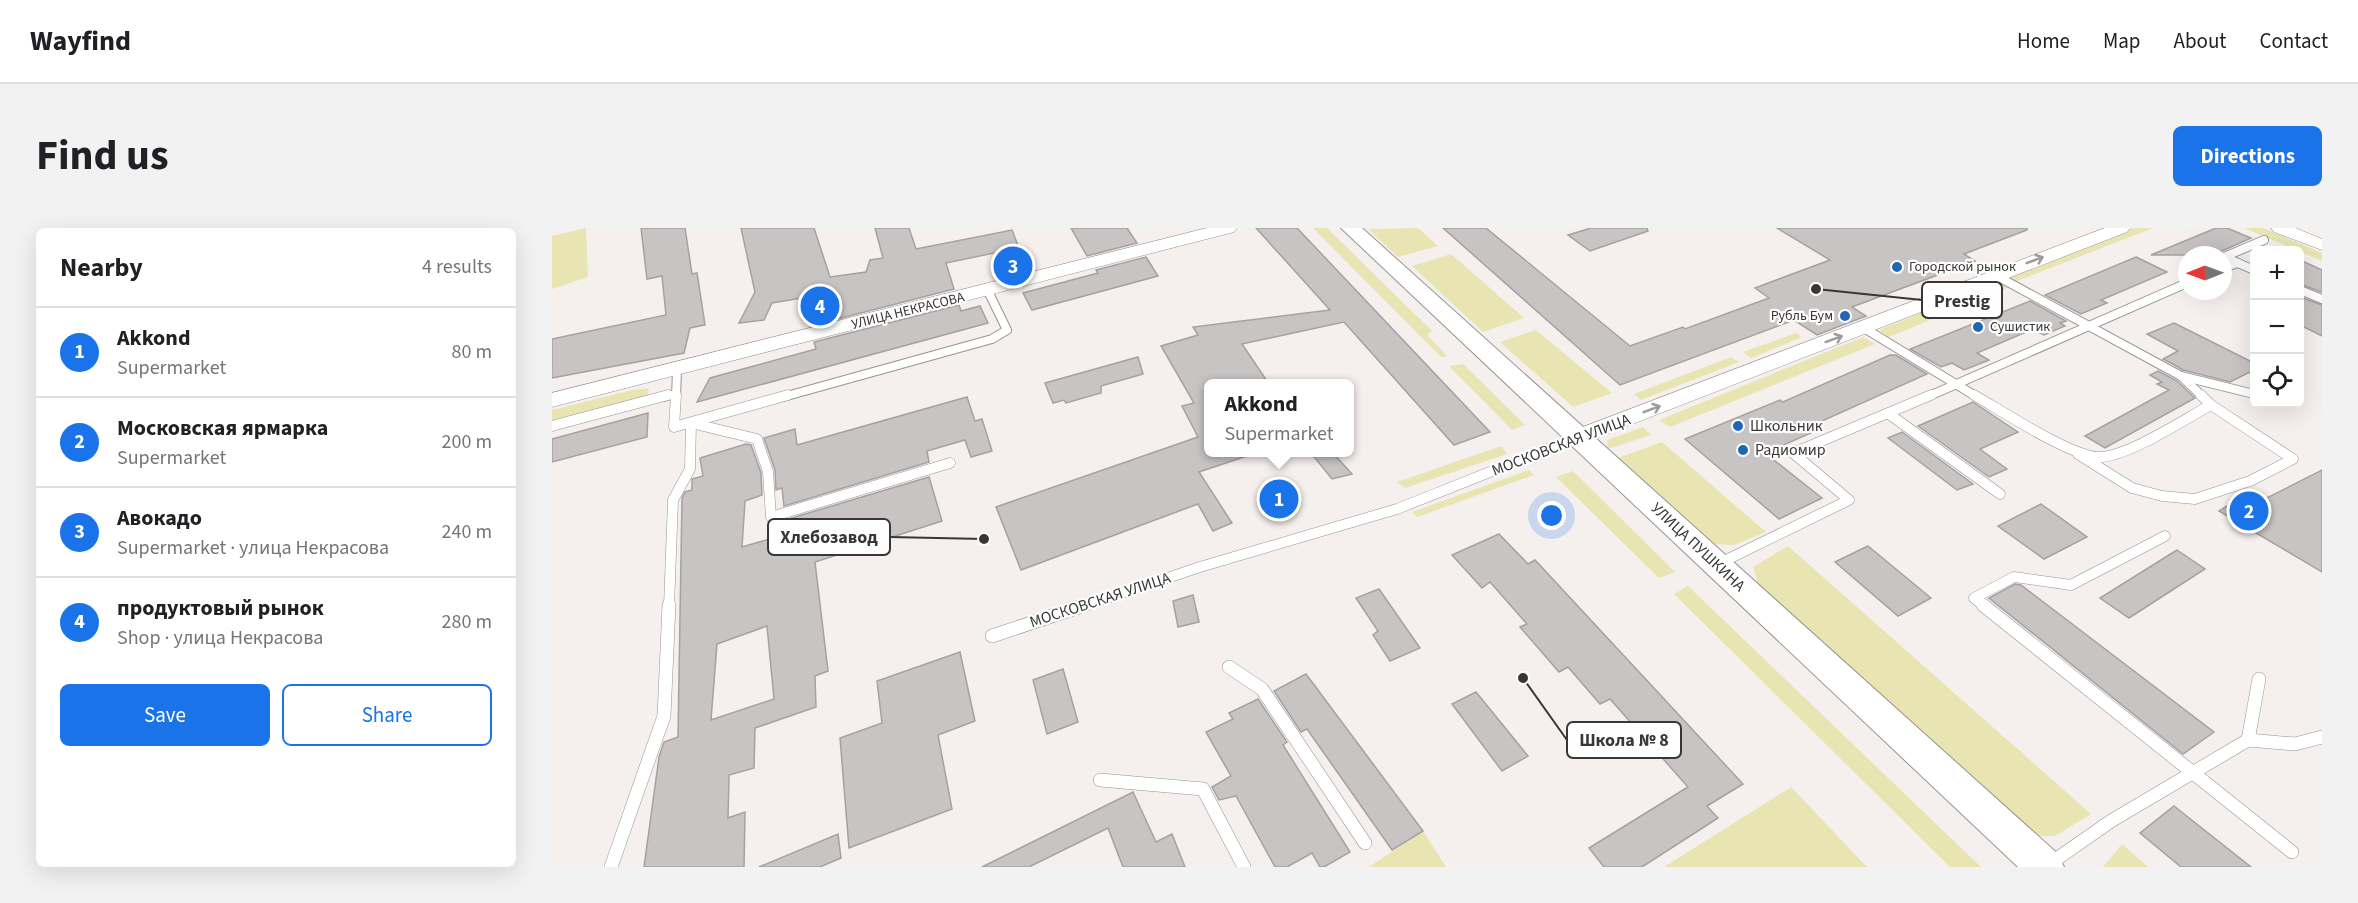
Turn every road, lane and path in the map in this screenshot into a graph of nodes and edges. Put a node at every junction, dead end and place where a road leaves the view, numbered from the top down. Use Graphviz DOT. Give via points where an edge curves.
graph roads {
  1 [pos="1228,228"];
  2 [pos="1351,228"];
  3 [pos="2121,228"];
  4 [pos="2280,228"];
  5 [pos="2265,240"];
  6 [pos="2322,245"];
  7 [pos="2238,263"];
  8 [pos="2232,265"];
  9 [pos="2250,268"];
  10 [pos="1995,275"];
  11 [pos="2178,287"];
  12 [pos="988,291"];
  13 [pos="2304,292"];
  14 [pos="2322,299"];
  15 [pos="2090,326"];
  16 [pos="1864,328"];
  17 [pos="676,369"];
  18 [pos="2181,376"];
  19 [pos="1956,385"];
  20 [pos="2250,393"];
  21 [pos="674,394"];
  22 [pos="552,400"];
  23 [pos="2211,405"];
  24 [pos="1889,414"];
  25 [pos="691,423"];
  26 [pos="552,426"];
  27 [pos="1578,437"];
  28 [pos="2067,448"];
  29 [pos="950,463"];
  30 [pos="2000,494"];
  31 [pos="2166,536"];
  32 [pos="1716,564"];
  33 [pos="992,636"];
  34 [pos="1228,667"];
  35 [pos="2259,679"];
  36 [pos="2322,737"];
  37 [pos="2248,740"];
  38 [pos="2193,773"];
  39 [pos="1100,780"];
  40 [pos="1365,843"];
  41 [pos="2292,852"];
  42 [pos="610,867"];
  43 [pos="1244,867"];
  44 [pos="2045,867"];
  1 -- 12 [label="street, УЛИЦА НЕКРАСОВА"];
  2 -- 27 [label="main road, УЛИЦА ПУШКИНА"];
  10 -- 3 [label="street, МОСКОВСКАЯ УЛИЦА, one-way"];
  4 -- 6 [label="street"];
  5 -- 7 [label="lane" via="2224,257"];
  7 -- 8 [label="lane"];
  7 -- 9 [label="lane"];
  10 -- 15 [label="lane"];
  10 -- 16 [label="street, МОСКОВСКАЯ УЛИЦА"];
  11 -- 15 [label="lane"];
  12 -- 17 [label="street, УЛИЦА НЕКРАСОВА"];
  12 -- 25 [label="lane" via="1007,330 992,339"];
  13 -- 14 [label="lane"];
  15 -- 18 [label="lane"];
  15 -- 19 [label="lane"];
  16 -- 19 [label="lane"];
  27 -- 16 [label="street, МОСКОВСКАЯ УЛИЦА, one-way"];
  17 -- 21 [label="lane"];
  17 -- 22 [label="street, УЛИЦА НЕКРАСОВА"];
  18 -- 20 [label="lane"];
  18 -- 23 [label="lane"];
  19 -- 24 [label="lane"];
  19 -- 28 [label="lane"];
  21 -- 25 [label="lane" via="674,428"];
  21 -- 26 [label="lane"];
  23 -- 28 [label="lane" via="2125,451 2098,457"];
  23 -- 28 [label="lane" via="2293,459 2250,481 2195,499 2132,488"];
  24 -- 30 [label="lane"];
  24 -- 32 [label="lane" via="1793,453 1849,500"];
  25 -- 29 [label="lane" via="757,438 768,472 771,517"];
  25 -- 42 [label="lane" via="690,469 673,500 664,716"];
  27 -- 32 [label="main road, УЛИЦА ПУШКИНА"];
  27 -- 33 [label="lane, МОСКОВСКАЯ УЛИЦА" via="1397,509 1200,567"];
  31 -- 38 [label="lane" via="2071,585 2014,577 1974,598"];
  32 -- 44 [label="main road, УЛИЦА ПУШКИНА"];
  34 -- 40 [label="lane" via="1262,690"];
  35 -- 37 [label="lane"];
  36 -- 37 [label="lane" via="2292,746"];
  37 -- 38 [label="lane"];
  38 -- 41 [label="lane"];
  38 -- 44 [label="lane" via="2111,821"];
  39 -- 43 [label="lane" via="1203,789"];
}
